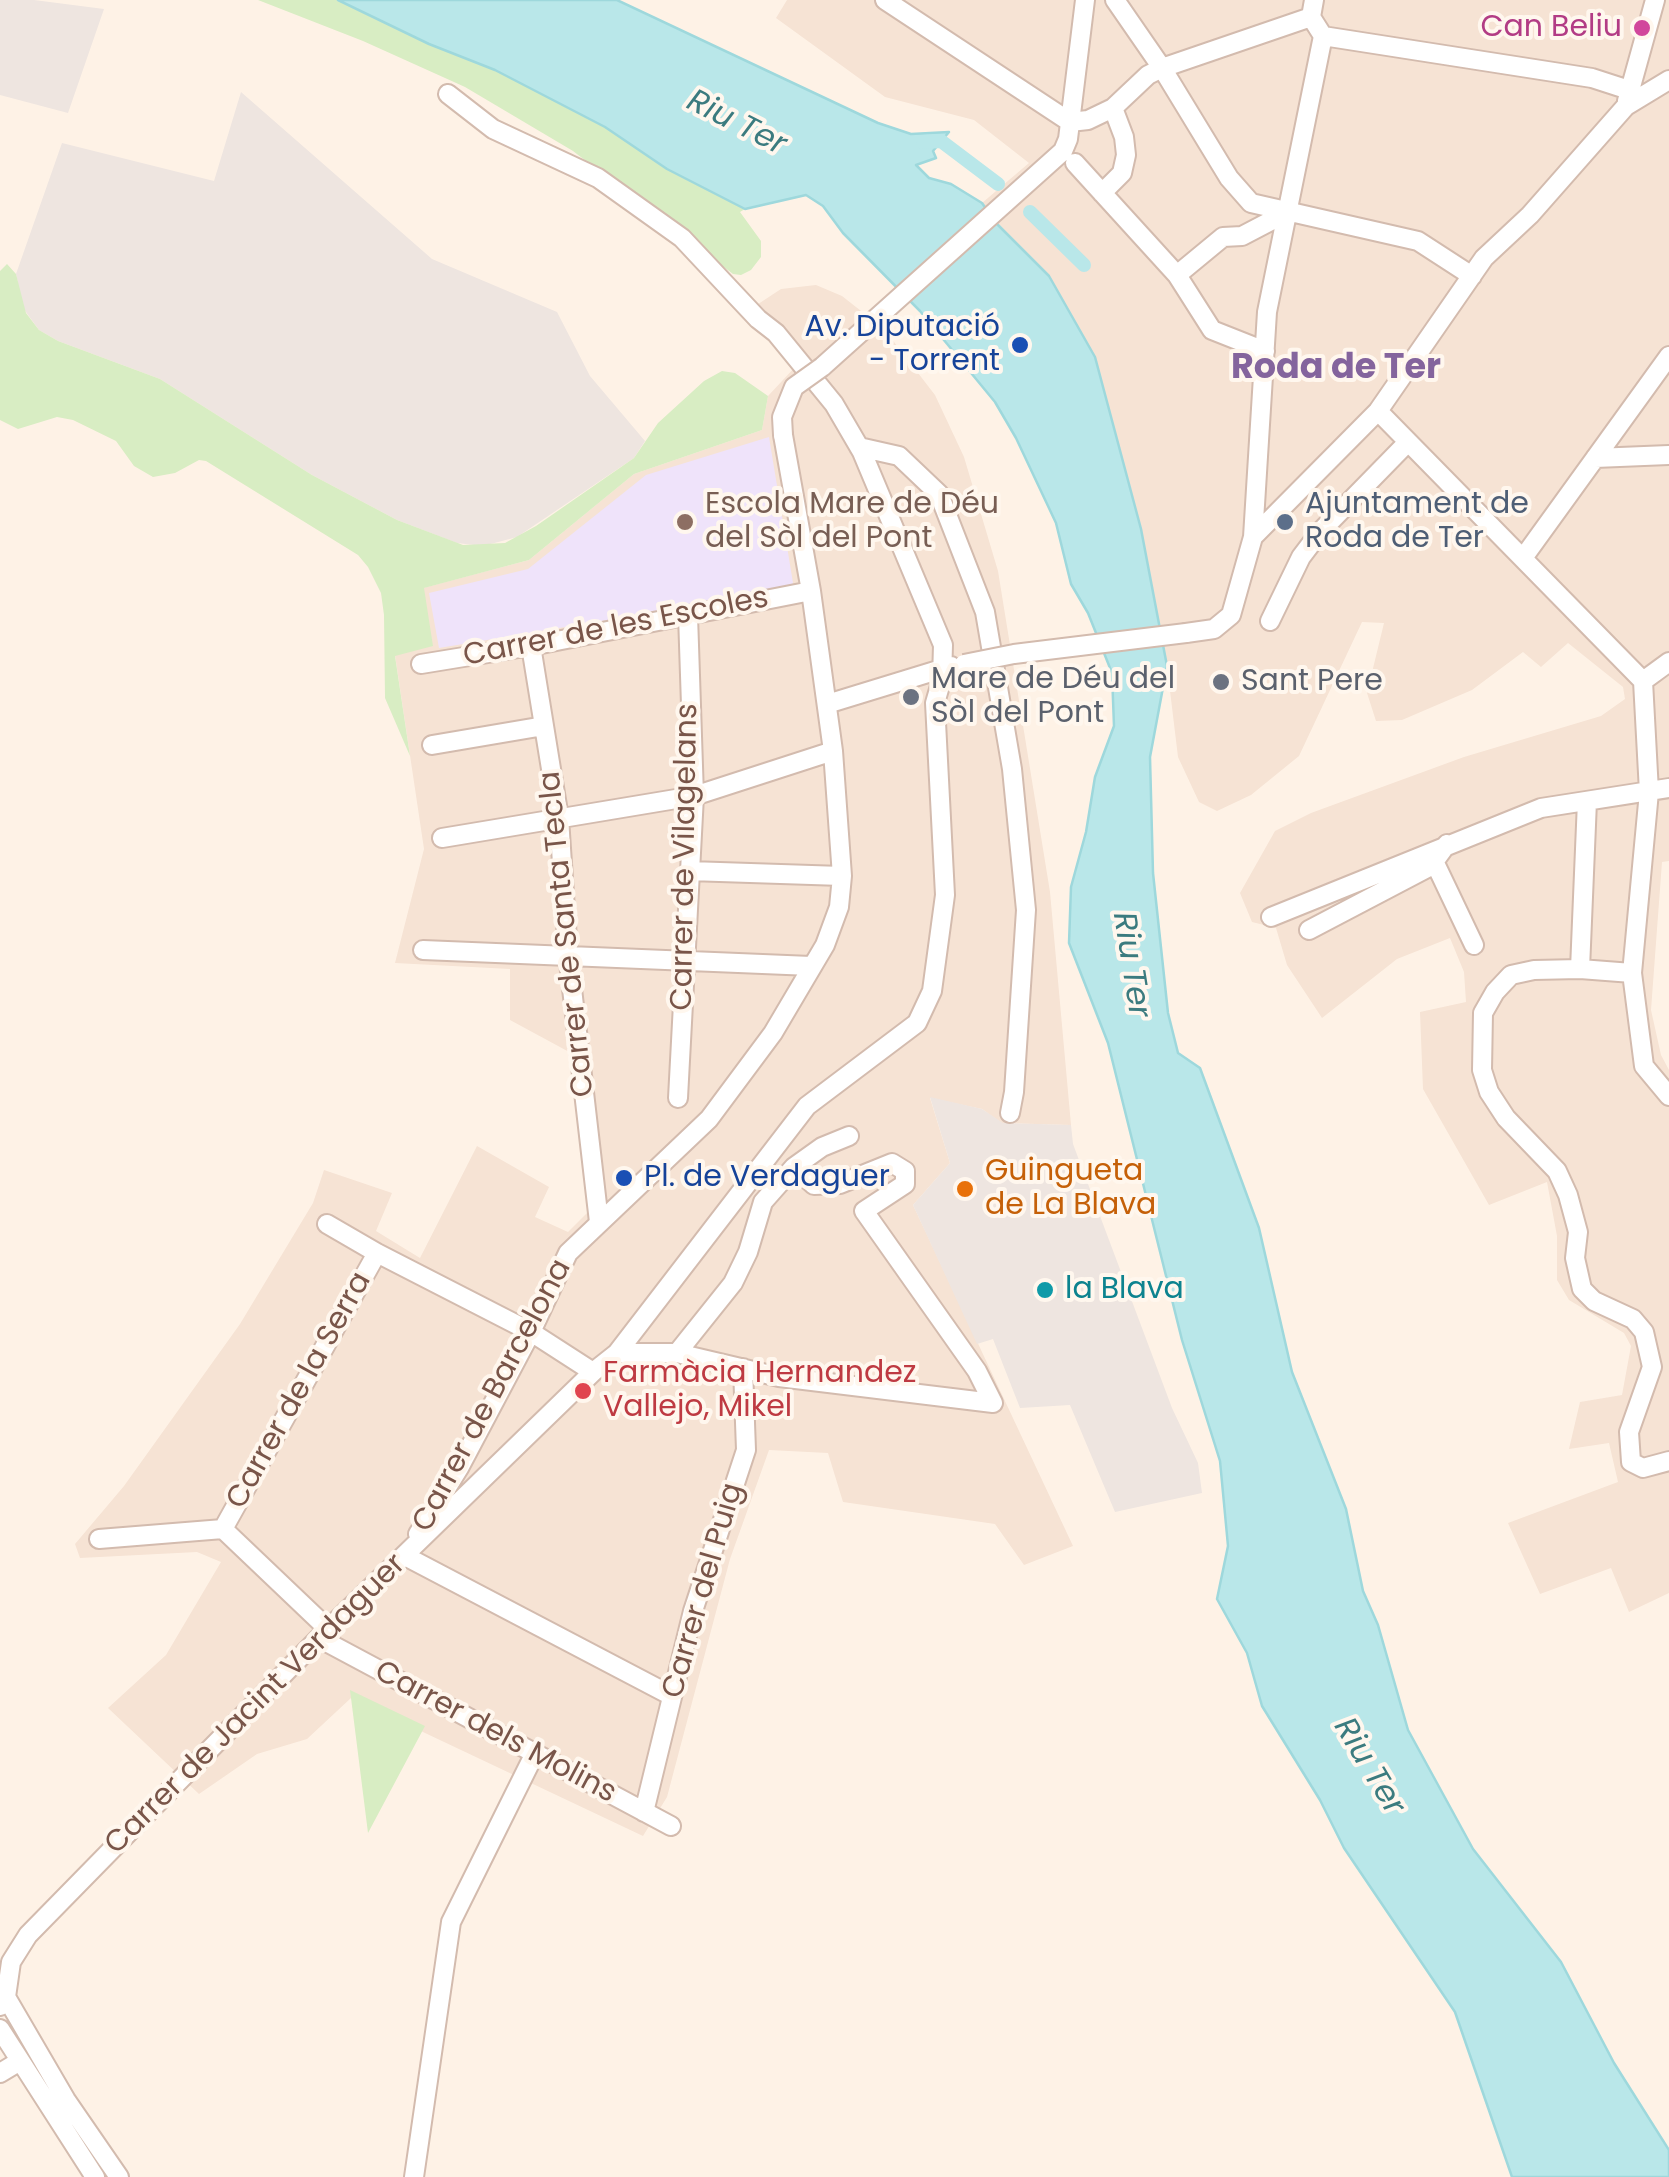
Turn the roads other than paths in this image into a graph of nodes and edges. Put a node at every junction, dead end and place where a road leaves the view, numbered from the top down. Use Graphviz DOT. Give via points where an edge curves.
graph roads {
  1 [pos="885,0"];
  2 [pos="1085,0"];
  3 [pos="1115,0"];
  4 [pos="1655,0"];
  5 [pos="1313,8"];
  6 [pos="1323,36"];
  7 [pos="1162,68"];
  8 [pos="1669,80"];
  9 [pos="448,94"];
  10 [pos="1628,98"];
  11 [pos="1112,108"];
  12 [pos="1070,122"];
  13 [pos="1075,164"];
  14 [pos="1102,193"];
  15 [pos="1286,212"];
  16 [pos="1177,275"];
  17 [pos="1472,276"];
  18 [pos="1265,350"];
  19 [pos="1669,356"];
  20 [pos="1378,411"];
  21 [pos="1408,442"];
  22 [pos="858,447"];
  23 [pos="1669,455"];
  24 [pos="1594,458"];
  25 [pos="1252,537"];
  26 [pos="1522,558"];
  27 [pos="811,591"];
  28 [pos="688,615"];
  29 [pos="1270,620"];
  30 [pos="531,646"];
  31 [pos="1669,662"];
  32 [pos="421,664"];
  33 [pos="943,668"];
  34 [pos="1643,681"];
  35 [pos="828,704"];
  36 [pos="544,726"];
  37 [pos="432,746"];
  38 [pos="833,751"];
  39 [pos="1669,788"];
  40 [pos="1649,792"];
  41 [pos="694,796"];
  42 [pos="1587,801"];
  43 [pos="559,818"];
  44 [pos="442,838"];
  45 [pos="1447,844"];
  46 [pos="1434,862"];
  47 [pos="690,871"];
  48 [pos="842,876"];
  49 [pos="1272,917"];
  50 [pos="1309,930"];
  51 [pos="1474,945"];
  52 [pos="423,950"];
  53 [pos="568,954"];
  54 [pos="684,959"];
  55 [pos="811,966"];
  56 [pos="1580,969"];
  57 [pos="1632,973"];
  58 [pos="1669,1096"];
  59 [pos="678,1098"];
  60 [pos="1010,1112"];
  61 [pos="849,1136"];
  62 [pos="794,1167"];
  63 [pos="599,1222"];
  64 [pos="328,1224"];
  65 [pos="377,1254"];
  66 [pos="531,1332"];
  67 [pos="617,1353"];
  68 [pos="677,1353"];
  69 [pos="742,1368"];
  70 [pos="593,1372"];
  71 [pos="1669,1460"];
  72 [pos="223,1530"];
  73 [pos="99,1539"];
  74 [pos="405,1556"];
  75 [pos="324,1633"];
  76 [pos="672,1696"];
  77 [pos="534,1755"];
  78 [pos="644,1812"];
  79 [pos="671,1826"];
  80 [pos="28,1936"];
  81 [pos="0,1952"];
  82 [pos="4,1986"];
  83 [pos="0,2029"];
  84 [pos="20,2061"];
  85 [pos="0,2073"];
  86 [pos="95,2177"];
  87 [pos="119,2177"];
  88 [pos="414,2177"];
  1 -- 12 [label="street"];
  2 -- 12 [label="street"];
  3 -- 7 [label="street"];
  4 -- 10 [label="street"];
  5 -- 6 [label="street"];
  5 -- 7 [label="street"];
  6 -- 10 [label="street" via="1592,78"];
  6 -- 15 [label="street"];
  7 -- 11 [label="street"];
  7 -- 15 [label="street" via="1229,178 1251,202"];
  8 -- 10 [label="street"];
  9 -- 22 [label="street" via="493,129 598,178 682,238 776,333 834,404"];
  10 -- 17 [label="street"];
  11 -- 12 [label="street"];
  11 -- 14 [label="street" via="1126,155 1122,173"];
  12 -- 27 [label="street, Carrer de Barcelona, bridge" via="1055,160 794,387 783,435"];
  13 -- 14 [label="street"];
  14 -- 16 [label="street"];
  15 -- 16 [label="street" via="1242,236 1223,237"];
  15 -- 17 [label="street" via="1418,241"];
  15 -- 18 [label="street"];
  16 -- 18 [label="street" via="1212,330"];
  17 -- 20 [label="street"];
  18 -- 25 [label="street"];
  19 -- 24 [label="street"];
  20 -- 21 [label="street"];
  20 -- 25 [label="street"];
  21 -- 26 [label="street"];
  21 -- 29 [label="street" via="1301,556"];
  22 -- 33 [label="street" via="943,645"];
  22 -- 60 [label="street" via="899,456 939,494 984,612 1012,768 1026,910"];
  23 -- 24 [label="street"];
  24 -- 26 [label="street"];
  25 -- 33 [label="street, bridge" via="1230,615 1214,629"];
  26 -- 34 [label="street"];
  27 -- 28 [label="street, Carrer de les Escoles"];
  27 -- 35 [label="street, Carrer de Barcelona"];
  28 -- 30 [label="street, Carrer de les Escoles"];
  28 -- 41 [label="street, Carrer de Vilagelans"];
  30 -- 32 [label="street, Carrer de les Escoles"];
  30 -- 36 [label="street, Carrer de Santa Tecla"];
  31 -- 34 [label="street"];
  33 -- 35 [label="street"];
  33 -- 67 [label="street, Carrer de Jacint Verdaguer" via="935,703 945,895 932,991 917,1023 807,1106"];
  34 -- 40 [label="street"];
  35 -- 38 [label="street, Carrer de Barcelona"];
  36 -- 37 [label="street"];
  36 -- 43 [label="street, Carrer de Santa Tecla"];
  38 -- 41 [label="street"];
  38 -- 48 [label="street, Carrer de Barcelona"];
  39 -- 40 [label="street"];
  40 -- 42 [label="street"];
  40 -- 57 [label="street"];
  41 -- 43 [label="street"];
  41 -- 47 [label="street, Carrer de Vilagelans"];
  42 -- 45 [label="street" via="1541,808"];
  42 -- 56 [label="street"];
  43 -- 44 [label="street"];
  43 -- 53 [label="street, Carrer de Santa Tecla"];
  45 -- 46 [label="street"];
  45 -- 49 [label="street"];
  46 -- 50 [label="street"];
  46 -- 51 [label="street"];
  47 -- 48 [label="street"];
  47 -- 54 [label="street, Carrer de Vilagelans"];
  48 -- 55 [label="street, Carrer de Barcelona" via="826,945"];
  52 -- 53 [label="street"];
  53 -- 54 [label="street"];
  53 -- 63 [label="street, Carrer de Santa Tecla"];
  54 -- 55 [label="street"];
  54 -- 59 [label="street, Carrer de Vilagelans"];
  55 -- 63 [label="street, Carrer de Barcelona" via="774,1033 709,1119"];
  56 -- 57 [label="street"];
  56 -- 71 [label="street" via="1511,976 1495,992 1484,1012 1482,1070 1506,1118 1557,1171 1568,1195 1582,1289 1633,1319 1650,1347 1652,1366 1629,1432 1631,1462 1643,1468"];
  57 -- 58 [label="street" via="1644,1066"];
  61 -- 62 [label="street"];
  62 -- 68 [label="street" via="763,1202 732,1283"];
  62 -- 69 [label="street" via="814,1185 840,1184 892,1164 905,1171 905,1184 864,1210 993,1403"];
  63 -- 66 [label="street, Carrer de Barcelona" via="568,1253"];
  64 -- 65 [label="street"];
  65 -- 66 [label="street"];
  65 -- 72 [label="street, Carrer de la Serra"];
  66 -- 70 [label="street"];
  66 -- 74 [label="street, Carrer de Barcelona"];
  67 -- 68 [label="street"];
  67 -- 70 [label="street, Carrer de Jacint Verdaguer"];
  68 -- 69 [label="street"];
  69 -- 76 [label="street, Carrer del Puig" via="746,1450"];
  70 -- 74 [label="street, Carrer de Jacint Verdaguer"];
  72 -- 73 [label="street, Carrer de la Serra"];
  72 -- 75 [label="street, Carrer de la Serra"];
  74 -- 75 [label="street, Carrer de Jacint Verdaguer"];
  74 -- 76 [label="street"];
  75 -- 77 [label="street, Carrer dels Molins"];
  75 -- 80 [label="street, Carrer de Jacint Verdaguer"];
  76 -- 78 [label="street, Carrer del Puig"];
  77 -- 78 [label="street, Carrer dels Molins"];
  77 -- 88 [label="street" via="451,1922"];
  78 -- 79 [label="street, Carrer dels Molins"];
  80 -- 81 [label="street"];
  80 -- 82 [label="street"];
  82 -- 87 [label="street" via="66,2100"];
  83 -- 84 [label="street"];
  84 -- 85 [label="street"];
  84 -- 86 [label="street"];
}
